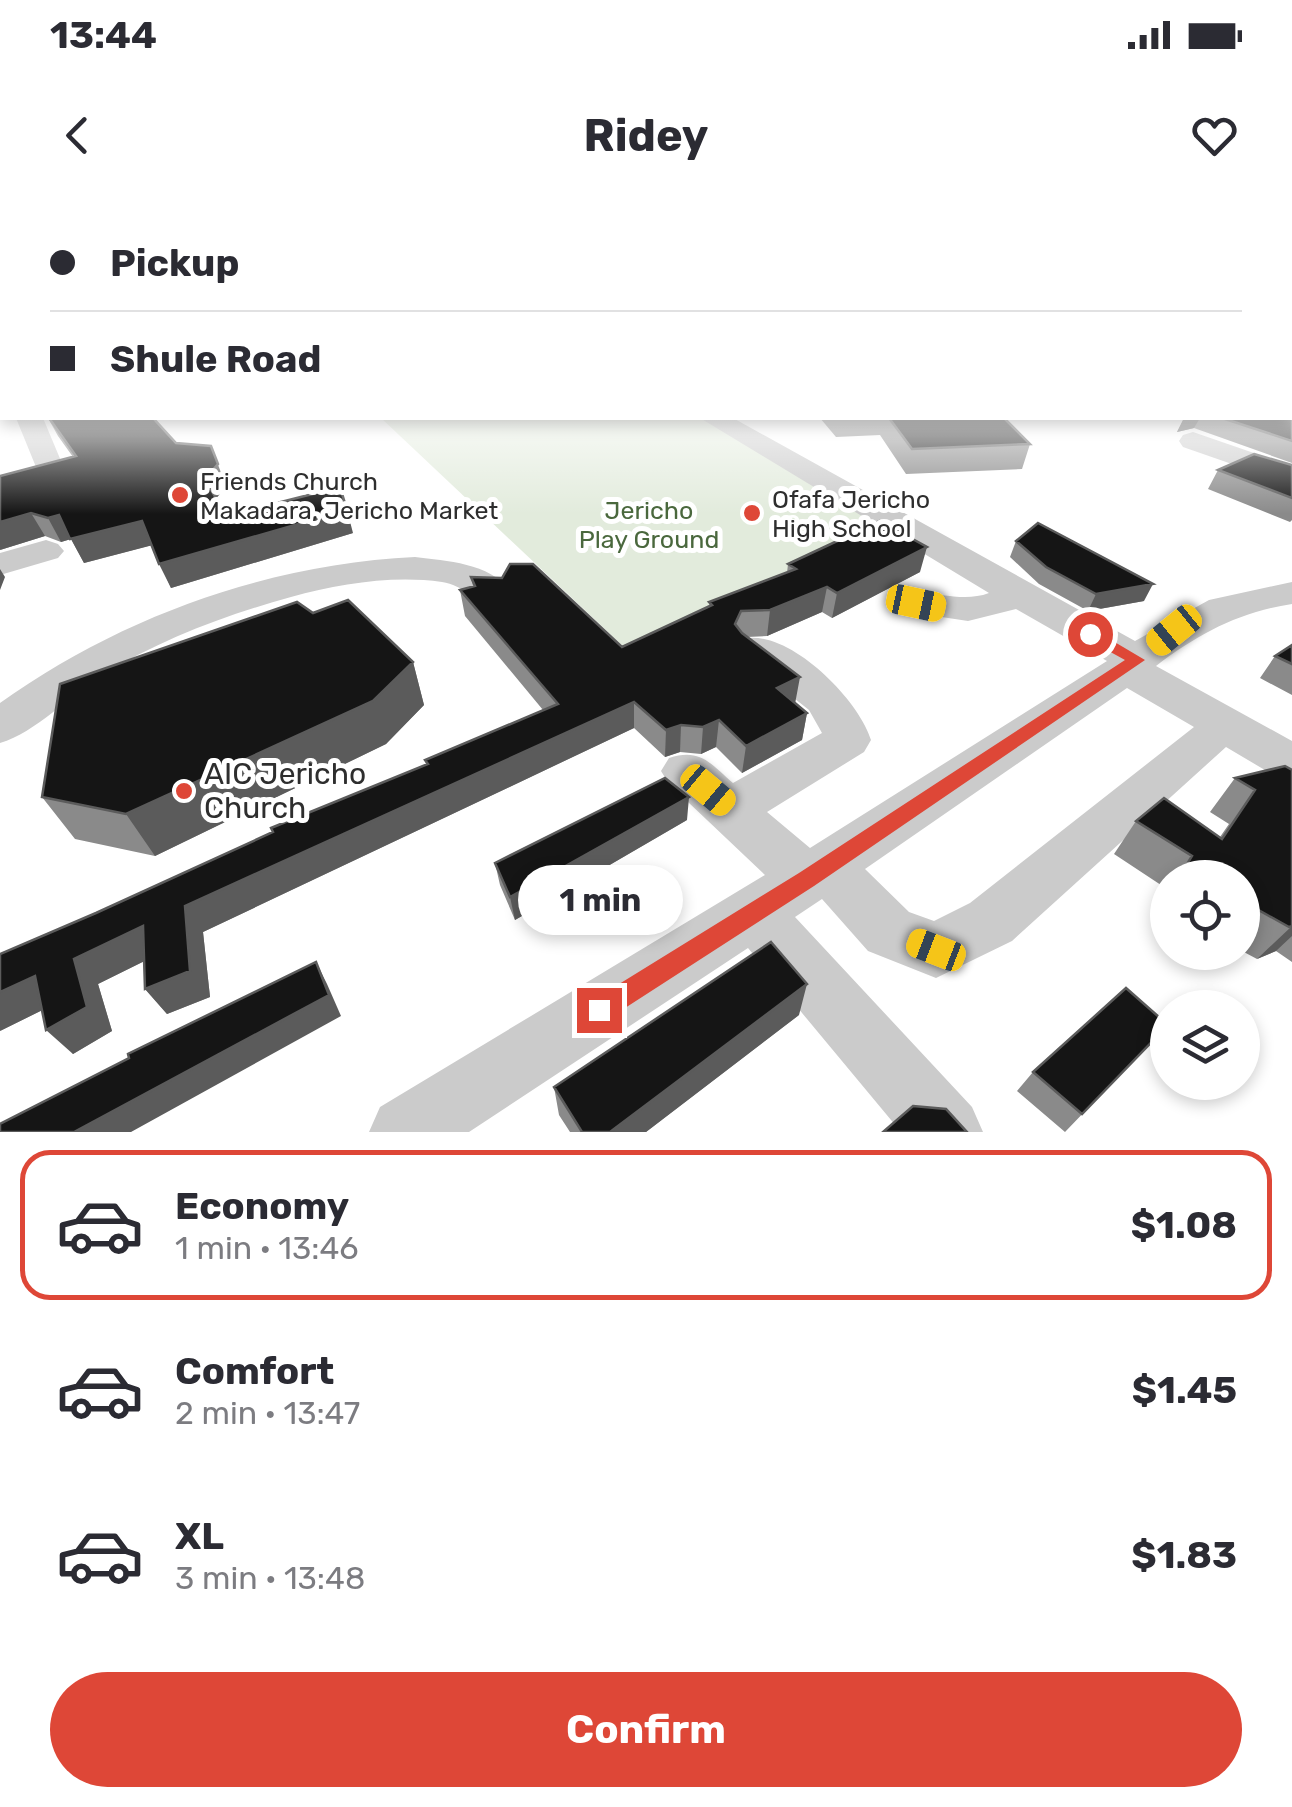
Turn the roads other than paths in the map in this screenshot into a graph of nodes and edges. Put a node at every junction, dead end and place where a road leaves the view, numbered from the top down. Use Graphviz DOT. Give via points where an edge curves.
graph roads {
  1 [pos="34,427"];
  2 [pos="730,427"];
  3 [pos="1193,441"];
  4 [pos="46,461"];
  5 [pos="1292,476"];
  6 [pos="46,551"];
  7 [pos="0,564"];
  8 [pos="492,592"];
  9 [pos="1292,593"];
  10 [pos="1017,594"];
  11 [pos="916,603"];
  12 [pos="757,648"];
  13 [pos="1132,664"];
  14 [pos="0,726"];
  15 [pos="1206,741"];
  16 [pos="1292,764"];
  17 [pos="686,770"];
  18 [pos="731,808"];
  19 [pos="816,873"];
  20 [pos="754,913"];
  21 [pos="405,1132"];
  22 [pos="947,1132"];
  1 -- 4 [label="street"];
  2 -- 10 [label="street"];
  3 -- 5 [label="street"];
  6 -- 7 [label="street"];
  8 -- 14 [label="street" via="452,572 421,570 311,581 120,647"];
  9 -- 13 [label="street" via="1214,609"];
  10 -- 11 [label="street" via="961,613"];
  10 -- 13 [label="street"];
  12 -- 18 [label="street" via="836,710 847,740"];
  13 -- 16 [label="street"];
  13 -- 19 [label="street"];
  15 -- 19 [label="street" via="991,922 936,950 889,932"];
  17 -- 18 [label="street"];
  18 -- 19 [label="street"];
  19 -- 20 [label="street"];
  20 -- 21 [label="street"];
  20 -- 22 [label="street"];
}
